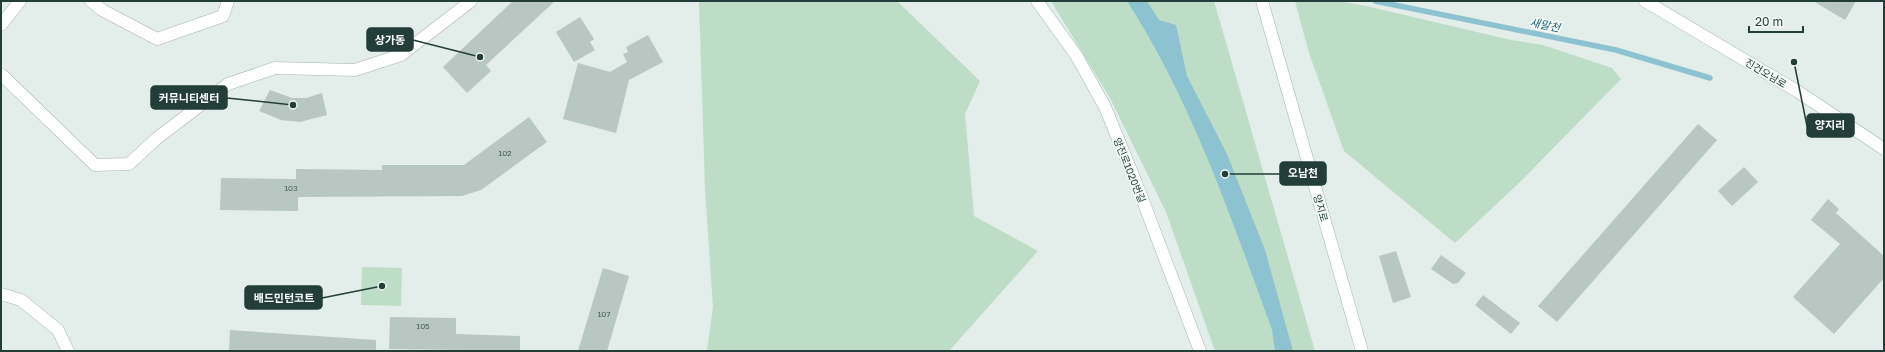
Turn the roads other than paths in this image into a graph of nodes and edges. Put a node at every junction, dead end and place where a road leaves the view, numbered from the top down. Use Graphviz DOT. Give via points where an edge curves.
graph roads {
  1 [pos="20,1"];
  2 [pos="91,1"];
  3 [pos="228,1"];
  4 [pos="471,1"];
  5 [pos="1037,1"];
  6 [pos="1262,1"];
  7 [pos="1646,1"];
  8 [pos="1,25"];
  9 [pos="1,74"];
  10 [pos="1884,149"];
  11 [pos="1,294"];
  12 [pos="68,351"];
  13 [pos="1200,351"];
  14 [pos="1362,351"];
  1 -- 8 [label="street"];
  2 -- 3 [label="street" via="102,10 157,39 223,16"];
  4 -- 9 [label="street" via="401,55 355,70 275,68 228,84 156,139 128,164 95,165"];
  5 -- 13 [label="street, 양진로1020번길" via="1076,55 1105,107"];
  6 -- 14 [label="street, 양지로"];
  7 -- 10 [label="street, 진건오남로" via="1797,91"];
  11 -- 12 [label="street" via="21,300 58,330"];
}
